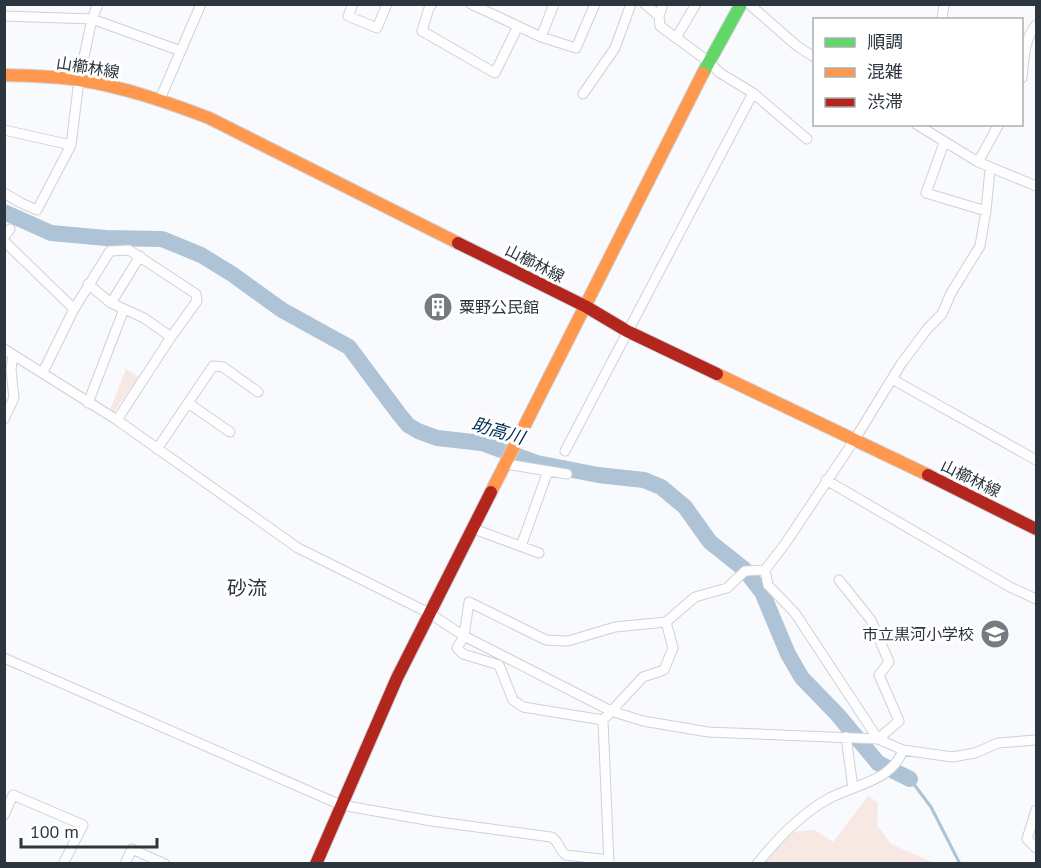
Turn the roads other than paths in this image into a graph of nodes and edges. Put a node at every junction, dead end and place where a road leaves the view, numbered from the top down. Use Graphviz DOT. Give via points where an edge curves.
graph roads {
  1 [pos="23,4"];
  2 [pos="98,4"];
  3 [pos="201,4"];
  4 [pos="353,4"];
  5 [pos="387,4"];
  6 [pos="432,4"];
  7 [pos="471,4"];
  8 [pos="554,4"];
  9 [pos="595,4"];
  10 [pos="631,4"];
  11 [pos="645,4"];
  12 [pos="663,4"];
  13 [pos="696,4"];
  14 [pos="741,4"];
  15 [pos="749,4"];
  16 [pos="491,9"];
  17 [pos="4,16"];
  18 [pos="22,16"];
  19 [pos="659,16"];
  20 [pos="92,19"];
  21 [pos="1036,25"];
  22 [pos="518,26"];
  23 [pos="541,37"];
  24 [pos="676,38"];
  25 [pos="181,51"];
  26 [pos="813,56"];
  27 [pos="709,62"];
  28 [pos="1023,70"];
  29 [pos="4,75"];
  30 [pos="79,80"];
  31 [pos="753,93"];
  32 [pos="583,94"];
  33 [pos="160,99"];
  34 [pos="998,126"];
  35 [pos="931,129"];
  36 [pos="4,130"];
  37 [pos="807,139"];
  38 [pos="944,143"];
  39 [pos="71,146"];
  40 [pos="978,162"];
  41 [pos="990,169"];
  42 [pos="1036,186"];
  43 [pos="4,193"];
  44 [pos="986,211"];
  45 [pos="6,236"];
  46 [pos="140,256"];
  47 [pos="88,284"];
  48 [pos="111,303"];
  49 [pos="585,306"];
  50 [pos="74,309"];
  51 [pos="124,309"];
  52 [pos="627,331"];
  53 [pos="171,337"];
  54 [pos="4,349"];
  55 [pos="13,355"];
  56 [pos="42,372"];
  57 [pos="892,379"];
  58 [pos="258,393"];
  59 [pos="88,403"];
  60 [pos="188,403"];
  61 [pos="4,419"];
  62 [pos="117,420"];
  63 [pos="230,432"];
  64 [pos="855,440"];
  65 [pos="157,449"];
  66 [pos="566,451"];
  67 [pos="1036,460"];
  68 [pos="507,462"];
  69 [pos="549,471"];
  70 [pos="567,474"];
  71 [pos="826,480"];
  72 [pos="474,528"];
  73 [pos="1036,529"];
  74 [pos="521,546"];
  75 [pos="539,553"];
  76 [pos="765,570"];
  77 [pos="839,580"];
  78 [pos="1036,599"];
  79 [pos="429,614"];
  80 [pos="666,622"];
  81 [pos="464,636"];
  82 [pos="4,658"];
  83 [pos="611,711"];
  84 [pos="603,720"];
  85 [pos="846,737"];
  86 [pos="878,740"];
  87 [pos="1036,740"];
  88 [pos="903,750"];
  89 [pos="853,788"];
  90 [pos="341,805"];
  91 [pos="1036,810"];
  92 [pos="4,815"];
  93 [pos="1036,848"];
  94 [pos="609,862"];
  95 [pos="63,864"];
  96 [pos="125,864"];
  97 [pos="165,864"];
  98 [pos="316,864"];
  99 [pos="757,864"];
  1 -- 18 [label="street"];
  2 -- 20 [label="street"];
  3 -- 25 [label="street"];
  4 -- 5 [label="street" via="348,16 377,28"];
  6 -- 22 [label="street" via="422,31 495,73"];
  7 -- 16 [label="street"];
  8 -- 23 [label="street"];
  9 -- 23 [label="street" via="576,48"];
  10 -- 32 [label="street" via="615,48"];
  11 -- 19 [label="street"];
  12 -- 19 [label="street"];
  13 -- 24 [label="street"];
  14 -- 27 [label="main road"];
  15 -- 26 [label="street"];
  16 -- 22 [label="street"];
  17 -- 18 [label="street"];
  18 -- 20 [label="street"];
  19 -- 24 [label="street" via="660,26"];
  20 -- 25 [label="street"];
  20 -- 30 [label="street"];
  21 -- 28 [label="street" via="1026,44"];
  22 -- 23 [label="street"];
  24 -- 27 [label="street"];
  25 -- 33 [label="street"];
  27 -- 31 [label="street"];
  27 -- 49 [label="main road"];
  29 -- 30 [label="main road, 山櫛林線"];
  30 -- 33 [label="main road, 山櫛林線"];
  30 -- 39 [label="street"];
  31 -- 37 [label="street"];
  31 -- 52 [label="street"];
  33 -- 49 [label="main road, 山櫛林線" via="209,118"];
  34 -- 40 [label="street"];
  35 -- 38 [label="street"];
  36 -- 39 [label="street"];
  38 -- 40 [label="street"];
  38 -- 44 [label="street" via="926,193"];
  39 -- 43 [label="street" via="37,210"];
  40 -- 41 [label="street"];
  41 -- 42 [label="street"];
  41 -- 44 [label="street"];
  44 -- 57 [label="street" via="980,246 942,314"];
  45 -- 50 [label="street"];
  46 -- 47 [label="street" via="129,250 110,251"];
  46 -- 48 [label="street"];
  46 -- 53 [label="street" via="196,294 197,302"];
  47 -- 48 [label="street"];
  47 -- 50 [label="street"];
  48 -- 51 [label="street"];
  49 -- 52 [label="main road, 山櫛林線"];
  49 -- 68 [label="main road"];
  50 -- 56 [label="street"];
  51 -- 53 [label="street"];
  51 -- 59 [label="street"];
  52 -- 64 [label="main road, 山櫛林線"];
  52 -- 66 [label="street"];
  53 -- 62 [label="street"];
  54 -- 55 [label="street"];
  55 -- 56 [label="street"];
  55 -- 61 [label="street" via="10,370 14,398"];
  56 -- 59 [label="street"];
  57 -- 64 [label="street"];
  57 -- 67 [label="street"];
  58 -- 60 [label="street" via="223,368 213,366"];
  59 -- 62 [label="street"];
  60 -- 63 [label="street"];
  60 -- 65 [label="street"];
  62 -- 65 [label="street"];
  64 -- 71 [label="street"];
  64 -- 73 [label="main road, 山櫛林線"];
  65 -- 79 [label="street" via="298,548"];
  68 -- 69 [label="street"];
  68 -- 72 [label="main road"];
  69 -- 70 [label="street"];
  69 -- 74 [label="street"];
  71 -- 76 [label="street"];
  71 -- 78 [label="street"];
  72 -- 74 [label="street"];
  72 -- 79 [label="main road"];
  74 -- 75 [label="street"];
  76 -- 80 [label="street" via="745,571 727,588 695,597"];
  76 -- 86 [label="street" via="768,585 795,613"];
  77 -- 86 [label="street" via="871,620 889,662 879,675 899,721"];
  79 -- 81 [label="street"];
  79 -- 90 [label="main road"];
  80 -- 81 [label="street" via="615,627 568,640 546,639 469,602"];
  80 -- 83 [label="street" via="673,648 663,670 643,677"];
  81 -- 83 [label="street"];
  81 -- 84 [label="street" via="458,650 499,665 517,704"];
  82 -- 90 [label="street"];
  83 -- 84 [label="street"];
  83 -- 85 [label="street" via="643,722 708,732"];
  84 -- 94 [label="street"];
  85 -- 86 [label="street"];
  85 -- 89 [label="street"];
  86 -- 88 [label="street"];
  87 -- 88 [label="street" via="998,743 952,757"];
  88 -- 89 [label="street" via="898,761 880,777"];
  89 -- 99 [label="street" via="828,799 793,825"];
  90 -- 94 [label="street" via="551,837 566,855"];
  90 -- 98 [label="main road"];
  91 -- 93 [label="street" via="1027,839"];
  92 -- 95 [label="street" via="13,795 83,825"];
  96 -- 97 [label="street" via="132,849"];
}
